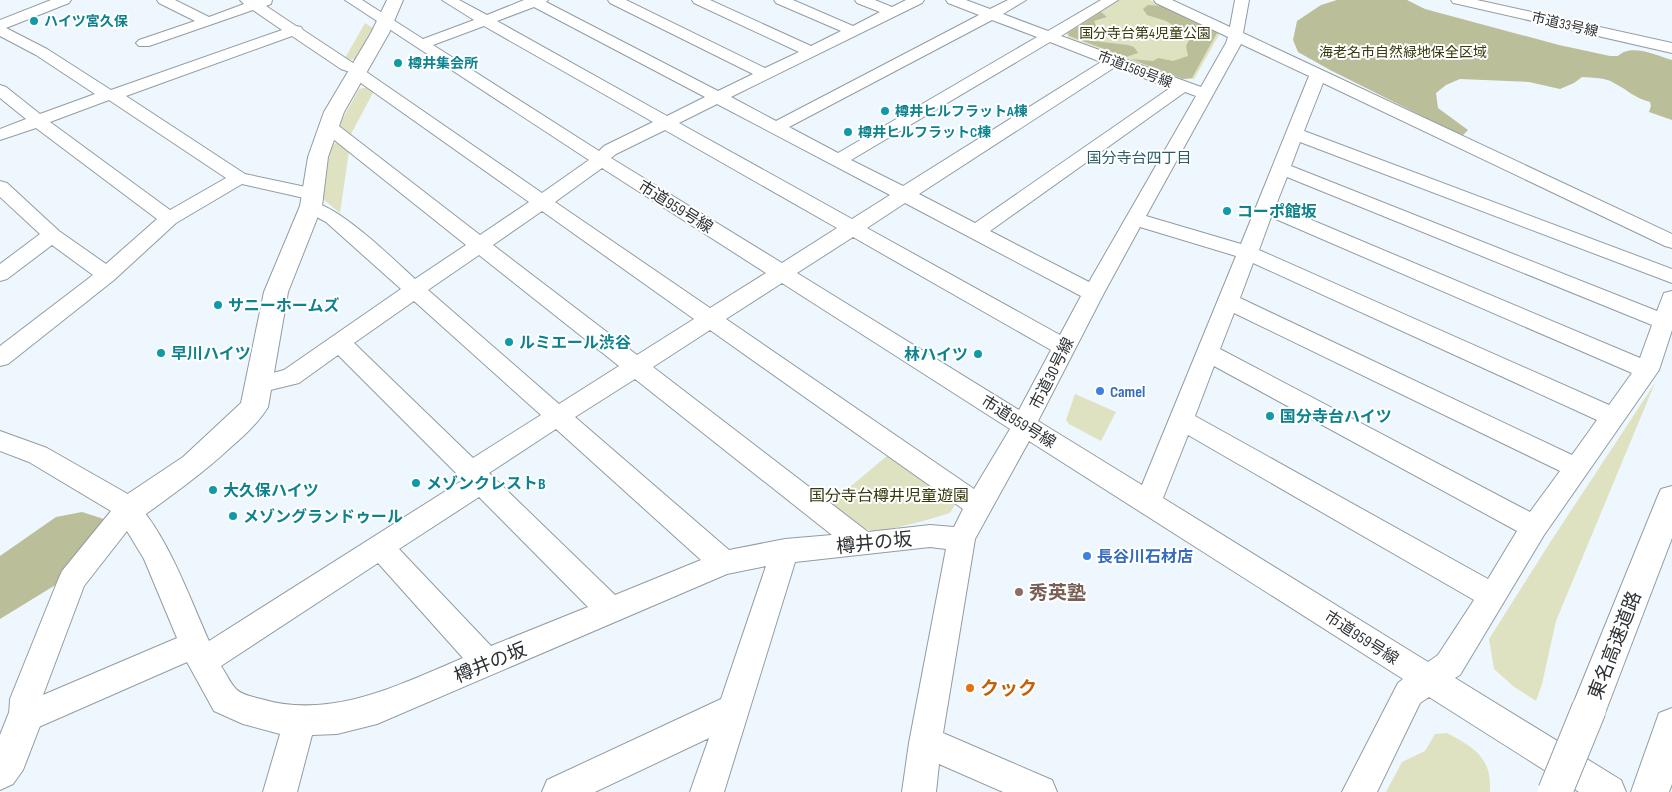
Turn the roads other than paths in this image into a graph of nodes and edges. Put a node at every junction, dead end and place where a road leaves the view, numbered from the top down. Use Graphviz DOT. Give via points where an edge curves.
graph roads {
  1 [pos="36,0"];
  2 [pos="164,0"];
  3 [pos="352,0"];
  4 [pos="396,0"];
  5 [pos="449,0"];
  6 [pos="615,0"];
  7 [pos="699,0"];
  8 [pos="781,0"];
  9 [pos="862,0"];
  10 [pos="918,0"];
  11 [pos="953,0"];
  12 [pos="1019,0"];
  13 [pos="1111,0"];
  14 [pos="1161,0"];
  15 [pos="1242,0"];
  16 [pos="1252,0"];
  17 [pos="1458,0"];
  18 [pos="536,1"];
  19 [pos="59,2"];
  20 [pos="258,2"];
  21 [pos="892,12"];
  22 [pos="991,14"];
  23 [pos="485,20"];
  24 [pos="385,21"];
  25 [pos="208,22"];
  26 [pos="0,26"];
  27 [pos="296,30"];
  28 [pos="0,31"];
  29 [pos="854,31"];
  30 [pos="1235,35"];
  31 [pos="1049,37"];
  32 [pos="145,44"];
  33 [pos="422,44"];
  34 [pos="1259,46"];
  35 [pos="1672,48"];
  36 [pos="811,52"];
  37 [pos="1113,61"];
  38 [pos="358,71"];
  39 [pos="765,74"];
  40 [pos="1318,74"];
  41 [pos="1182,87"];
  42 [pos="0,90"];
  43 [pos="1206,94"];
  44 [pos="110,95"];
  45 [pos="717,97"];
  46 [pos="38,121"];
  47 [pos="664,123"];
  48 [pos="329,127"];
  49 [pos="775,128"];
  50 [pos="1296,134"];
  51 [pos="0,136"];
  52 [pos="600,159"];
  53 [pos="838,160"];
  54 [pos="1282,169"];
  55 [pos="239,178"];
  56 [pos="904,194"];
  57 [pos="3,196"];
  58 [pos="312,200"];
  59 [pos="541,202"];
  60 [pos="1266,208"];
  61 [pos="170,219"];
  62 [pos="1135,219"];
  63 [pos="851,228"];
  64 [pos="975,232"];
  65 [pos="52,235"];
  66 [pos="1672,242"];
  67 [pos="482,244"];
  68 [pos="1248,253"];
  69 [pos="782,272"];
  70 [pos="0,274"];
  71 [pos="107,275"];
  72 [pos="1672,276"];
  73 [pos="414,290"];
  74 [pos="1093,293"];
  75 [pos="1228,301"];
  76 [pos="1668,310"];
  77 [pos="708,320"];
  78 [pos="339,342"];
  79 [pos="1063,347"];
  80 [pos="1209,353"];
  81 [pos="0,358"];
  82 [pos="636,366"];
  83 [pos="1647,370"];
  84 [pos="258,385"];
  85 [pos="558,416"];
  86 [pos="1613,417"];
  87 [pos="1182,420"];
  88 [pos="1025,425"];
  89 [pos="0,441"];
  90 [pos="1576,468"];
  91 [pos="476,477"];
  92 [pos="1672,498"];
  93 [pos="1148,503"];
  94 [pos="978,506"];
  95 [pos="128,510"];
  96 [pos="1534,527"];
  97 [pos="961,539"];
  98 [pos="863,544"];
  99 [pos="380,547"];
  100 [pos="785,551"];
  101 [pos="724,563"];
  102 [pos="1493,596"];
  103 [pos="612,611"];
  104 [pos="198,653"];
  105 [pos="487,663"];
  106 [pos="1433,682"];
  107 [pos="735,709"];
  108 [pos="25,718"];
  109 [pos="300,720"];
  110 [pos="1668,738"];
  111 [pos="925,743"];
  112 [pos="0,771"];
  113 [pos="280,792"];
  114 [pos="559,792"];
  115 [pos="707,792"];
  116 [pos="919,792"];
  117 [pos="1040,792"];
  118 [pos="1359,792"];
  119 [pos="1555,792"];
  120 [pos="1609,792"];
  121 [pos="1650,792"];
  1 -- 19 [label="street"];
  2 -- 25 [label="street"];
  3 -- 24 [label="street, 市道959号線"];
  4 -- 24 [label="main road"];
  5 -- 23 [label="street"];
  6 -- 39 [label="street"];
  7 -- 36 [label="street"];
  8 -- 29 [label="street"];
  9 -- 21 [label="street"];
  10 -- 21 [label="street"];
  11 -- 22 [label="street, 市道1569号線"];
  12 -- 22 [label="street"];
  13 -- 31 [label="street"];
  14 -- 30 [label="street"];
  15 -- 30 [label="street, 市道30号線"];
  16 -- 34 [label="street" via="1251,29 1271,41"];
  17 -- 35 [label="street, 市道33号線"];
  18 -- 23 [label="street"];
  18 -- 45 [label="street"];
  19 -- 26 [label="street"];
  20 -- 25 [label="street"];
  20 -- 27 [label="street"];
  21 -- 29 [label="street"];
  22 -- 31 [label="street, 市道1569号線"];
  22 -- 49 [label="street"];
  23 -- 33 [label="street"];
  23 -- 47 [label="street"];
  24 -- 33 [label="street, 市道959号線"];
  24 -- 38 [label="main road"];
  25 -- 32 [label="street"];
  27 -- 38 [label="street"];
  27 -- 44 [label="street"];
  28 -- 44 [label="street" via="31,45"];
  29 -- 36 [label="street"];
  30 -- 34 [label="street"];
  30 -- 43 [label="street, 市道30号線" via="1234,43"];
  31 -- 37 [label="street, 市道1569号線"];
  31 -- 53 [label="street"];
  33 -- 52 [label="street, 市道959号線"];
  34 -- 40 [label="street"];
  36 -- 39 [label="street"];
  37 -- 41 [label="street, 市道1569号線"];
  37 -- 56 [label="street"];
  38 -- 48 [label="main road"];
  38 -- 59 [label="street"];
  39 -- 45 [label="street"];
  40 -- 50 [label="street"];
  40 -- 66 [label="street"];
  41 -- 43 [label="street, 市道1569号線"];
  41 -- 64 [label="street"];
  42 -- 46 [label="street"];
  43 -- 62 [label="street, 市道30号線"];
  44 -- 46 [label="street"];
  44 -- 55 [label="street"];
  45 -- 47 [label="street"];
  45 -- 49 [label="street"];
  46 -- 51 [label="street"];
  46 -- 61 [label="street"];
  47 -- 52 [label="street" via="610,150"];
  47 -- 63 [label="street"];
  48 -- 58 [label="main road" via="318,157"];
  48 -- 67 [label="street"];
  49 -- 53 [label="street"];
  50 -- 54 [label="street"];
  50 -- 72 [label="street"];
  52 -- 59 [label="street"];
  52 -- 69 [label="street, 市道959号線"];
  53 -- 56 [label="street"];
  54 -- 60 [label="street"];
  54 -- 76 [label="street"];
  55 -- 58 [label="street"];
  55 -- 61 [label="street"];
  56 -- 63 [label="street"];
  56 -- 64 [label="street"];
  57 -- 65 [label="street"];
  58 -- 73 [label="street"];
  58 -- 84 [label="main road" via="276,292"];
  59 -- 67 [label="street"];
  59 -- 77 [label="street"];
  60 -- 68 [label="street"];
  60 -- 83 [label="street"];
  61 -- 71 [label="street"];
  62 -- 68 [label="street"];
  62 -- 74 [label="street, 市道30号線"];
  63 -- 69 [label="street"];
  63 -- 79 [label="street"];
  64 -- 74 [label="street"];
  65 -- 70 [label="street"];
  65 -- 71 [label="street"];
  67 -- 73 [label="street"];
  67 -- 82 [label="street"];
  68 -- 75 [label="street"];
  68 -- 86 [label="street"];
  69 -- 77 [label="street"];
  69 -- 88 [label="street, 市道959号線"];
  71 -- 81 [label="street"];
  73 -- 78 [label="street"];
  73 -- 85 [label="street"];
  74 -- 79 [label="street, 市道30号線"];
  75 -- 80 [label="street"];
  75 -- 90 [label="street"];
  76 -- 83 [label="street"];
  77 -- 82 [label="street"];
  77 -- 94 [label="street"];
  78 -- 84 [label="street" via="291,377"];
  78 -- 91 [label="street"];
  79 -- 88 [label="street, 市道30号線"];
  80 -- 87 [label="street"];
  80 -- 96 [label="street"];
  82 -- 85 [label="street"];
  82 -- 98 [label="street"];
  83 -- 86 [label="street"];
  84 -- 95 [label="main road" via="254,407 231,432 193,465"];
  85 -- 91 [label="street"];
  85 -- 101 [label="street"];
  86 -- 90 [label="street"];
  87 -- 93 [label="street"];
  87 -- 102 [label="street"];
  88 -- 93 [label="street, 市道959号線"];
  88 -- 94 [label="street, 市道30号線"];
  89 -- 95 [label="street" via="38,455"];
  90 -- 96 [label="street"];
  91 -- 99 [label="street"];
  91 -- 103 [label="street"];
  92 -- 119 [label="main road, 東名高速道路, bridge"];
  93 -- 106 [label="street, 市道959号線"];
  94 -- 97 [label="street, 市道30号線"];
  95 -- 104 [label="street, 樽井の坂" via="156,554"];
  95 -- 108 [label="street" via="72,580 26,699"];
  96 -- 102 [label="street"];
  97 -- 98 [label="street, 樽井の坂" via="930,536"];
  97 -- 111 [label="street, 市道30号線"];
  98 -- 100 [label="street, 樽井の坂"];
  99 -- 104 [label="street"];
  99 -- 105 [label="street"];
  100 -- 101 [label="street, 樽井の坂"];
  100 -- 107 [label="street"];
  101 -- 103 [label="street, 樽井の坂"];
  102 -- 106 [label="street" via="1448,665"];
  103 -- 105 [label="street, 樽井の坂"];
  104 -- 108 [label="street"];
  104 -- 109 [label="street, 樽井の坂" via="225,700 272,718"];
  105 -- 109 [label="street, 樽井の坂" via="376,709 337,719"];
  106 -- 118 [label="street" via="1409,693"];
  106 -- 120 [label="street, 市道959号線"];
  107 -- 114 [label="street"];
  107 -- 115 [label="street"];
  108 -- 112 [label="main road" via="10,757"];
  109 -- 113 [label="street"];
  110 -- 121 [label="main road"];
  111 -- 116 [label="street, 市道30号線"];
  111 -- 117 [label="street" via="953,752"];
}
